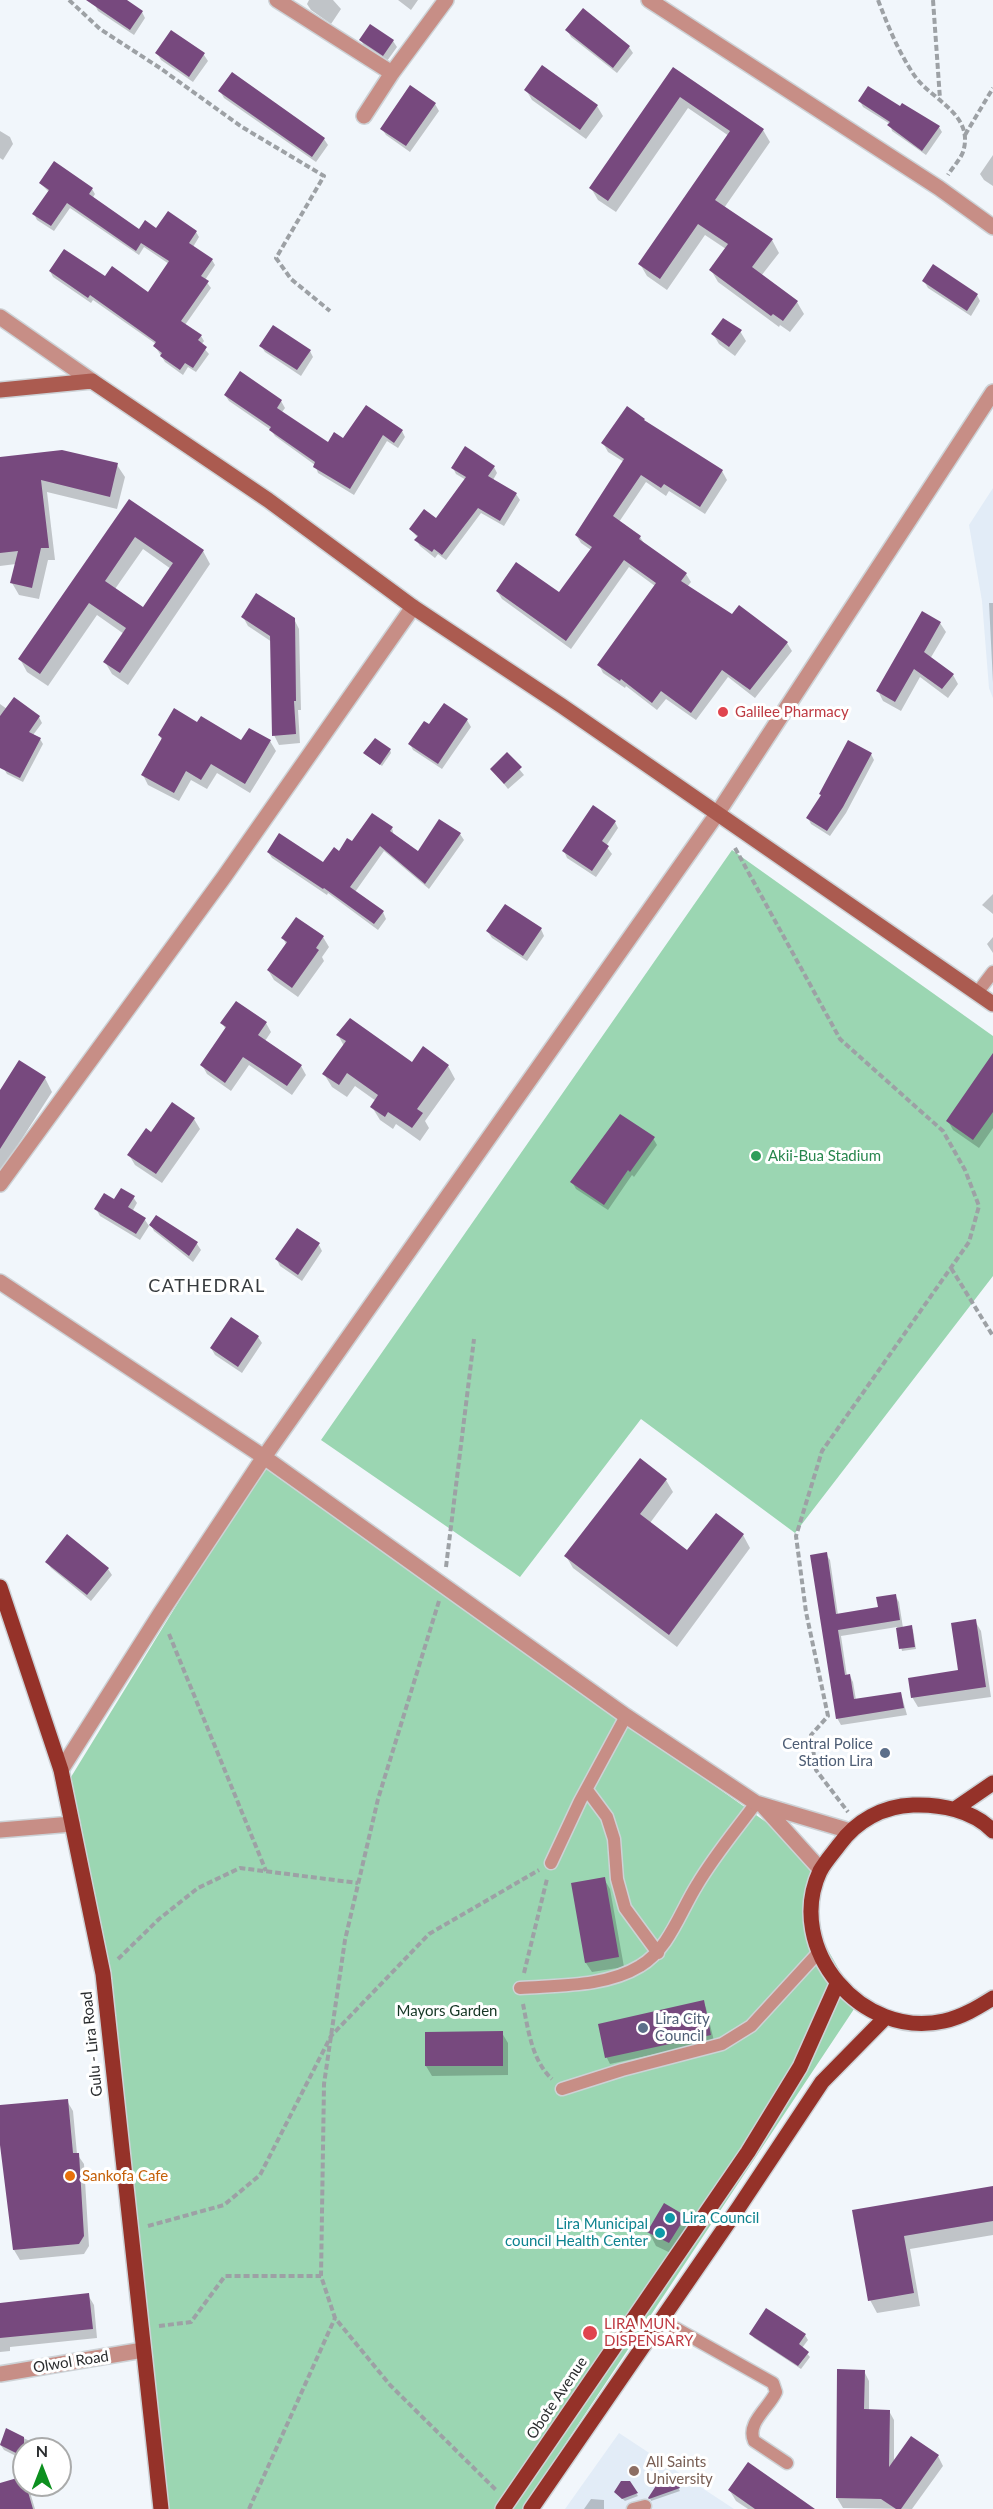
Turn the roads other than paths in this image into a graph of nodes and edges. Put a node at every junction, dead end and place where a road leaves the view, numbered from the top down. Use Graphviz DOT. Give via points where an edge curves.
graph roads {
  1 [pos="277,0"];
  2 [pos="446,0"];
  3 [pos="649,0"];
  4 [pos="392,73"];
  5 [pos="364,116"];
  6 [pos="993,227"];
  7 [pos="0,317"];
  8 [pos="92,381"];
  9 [pos="0,390"];
  10 [pos="993,392"];
  11 [pos="413,607"];
  12 [pos="717,814"];
  13 [pos="993,972"];
  14 [pos="977,993"];
  15 [pos="993,1004"];
  16 [pos="0,1184"];
  17 [pos="0,1282"];
  18 [pos="264,1457"];
  19 [pos="0,1587"];
  20 [pos="626,1716"];
  21 [pos="62,1770"];
  22 [pos="993,1783"];
  23 [pos="588,1790"];
  24 [pos="760,1805"];
  25 [pos="955,1809"];
  26 [pos="72,1824"];
  27 [pos="854,1827"];
  28 [pos="0,1830"];
  29 [pos="993,1831"];
  30 [pos="551,1863"];
  31 [pos="821,1870"];
  32 [pos="819,1952"];
  33 [pos="658,1953"];
  34 [pos="837,1984"];
  35 [pos="520,1988"];
  36 [pos="993,1998"];
  37 [pos="886,2017"];
  38 [pos="562,2089"];
  39 [pos="661,2320"];
  40 [pos="143,2350"];
  41 [pos="0,2374"];
  42 [pos="787,2463"];
  43 [pos="505,2505"];
  44 [pos="161,2509"];
  45 [pos="531,2509"];
  1 -- 4 [label="street"];
  2 -- 4 [label="street"];
  3 -- 6 [label="street"];
  4 -- 5 [label="street"];
  7 -- 8 [label="street"];
  8 -- 9 [label="main road"];
  8 -- 11 [label="main road" via="268,500"];
  10 -- 12 [label="street"];
  11 -- 12 [label="main road"];
  11 -- 16 [label="street" via="224,877"];
  12 -- 14 [label="main road"];
  12 -- 18 [label="street"];
  13 -- 14 [label="lane"];
  14 -- 15 [label="main road"];
  17 -- 18 [label="street"];
  18 -- 20 [label="street"];
  18 -- 21 [label="street"];
  19 -- 21 [label="main road, Gulu - Lira Road"];
  20 -- 23 [label="lane"];
  20 -- 24 [label="street"];
  21 -- 26 [label="main road, Gulu - Lira Road"];
  22 -- 25 [label="main road"];
  23 -- 30 [label="lane"];
  23 -- 33 [label="lane" via="607,1817 614,1839 617,1879 625,1908"];
  24 -- 27 [label="street"];
  24 -- 31 [label="street"];
  24 -- 33 [label="lane" via="698,1883"];
  25 -- 27 [label="main road" via="930,1804 904,1805 880,1812"];
  25 -- 29 [label="main road"];
  26 -- 28 [label="street"];
  26 -- 40 [label="main road, Gulu - Lira Road" via="103,1974"];
  27 -- 31 [label="main road"];
  31 -- 32 [label="main road" via="813,1897 812,1924"];
  32 -- 34 [label="main road"];
  32 -- 38 [label="lane" via="751,2026 722,2044"];
  33 -- 35 [label="lane" via="622,1975 585,1983"];
  34 -- 37 [label="main road" via="859,2004"];
  34 -- 43 [label="main road, Obote Avenue" via="800,2067 725,2186"];
  36 -- 37 [label="main road" via="970,2012 943,2021 914,2023"];
  37 -- 39 [label="main road" via="822,2082"];
  39 -- 42 [label="lane" via="773,2383 776,2392 755,2423 752,2436"];
  39 -- 45 [label="main road"];
  40 -- 41 [label="street, Olwol Road"];
  40 -- 44 [label="main road, Gulu - Lira Road"];
}
